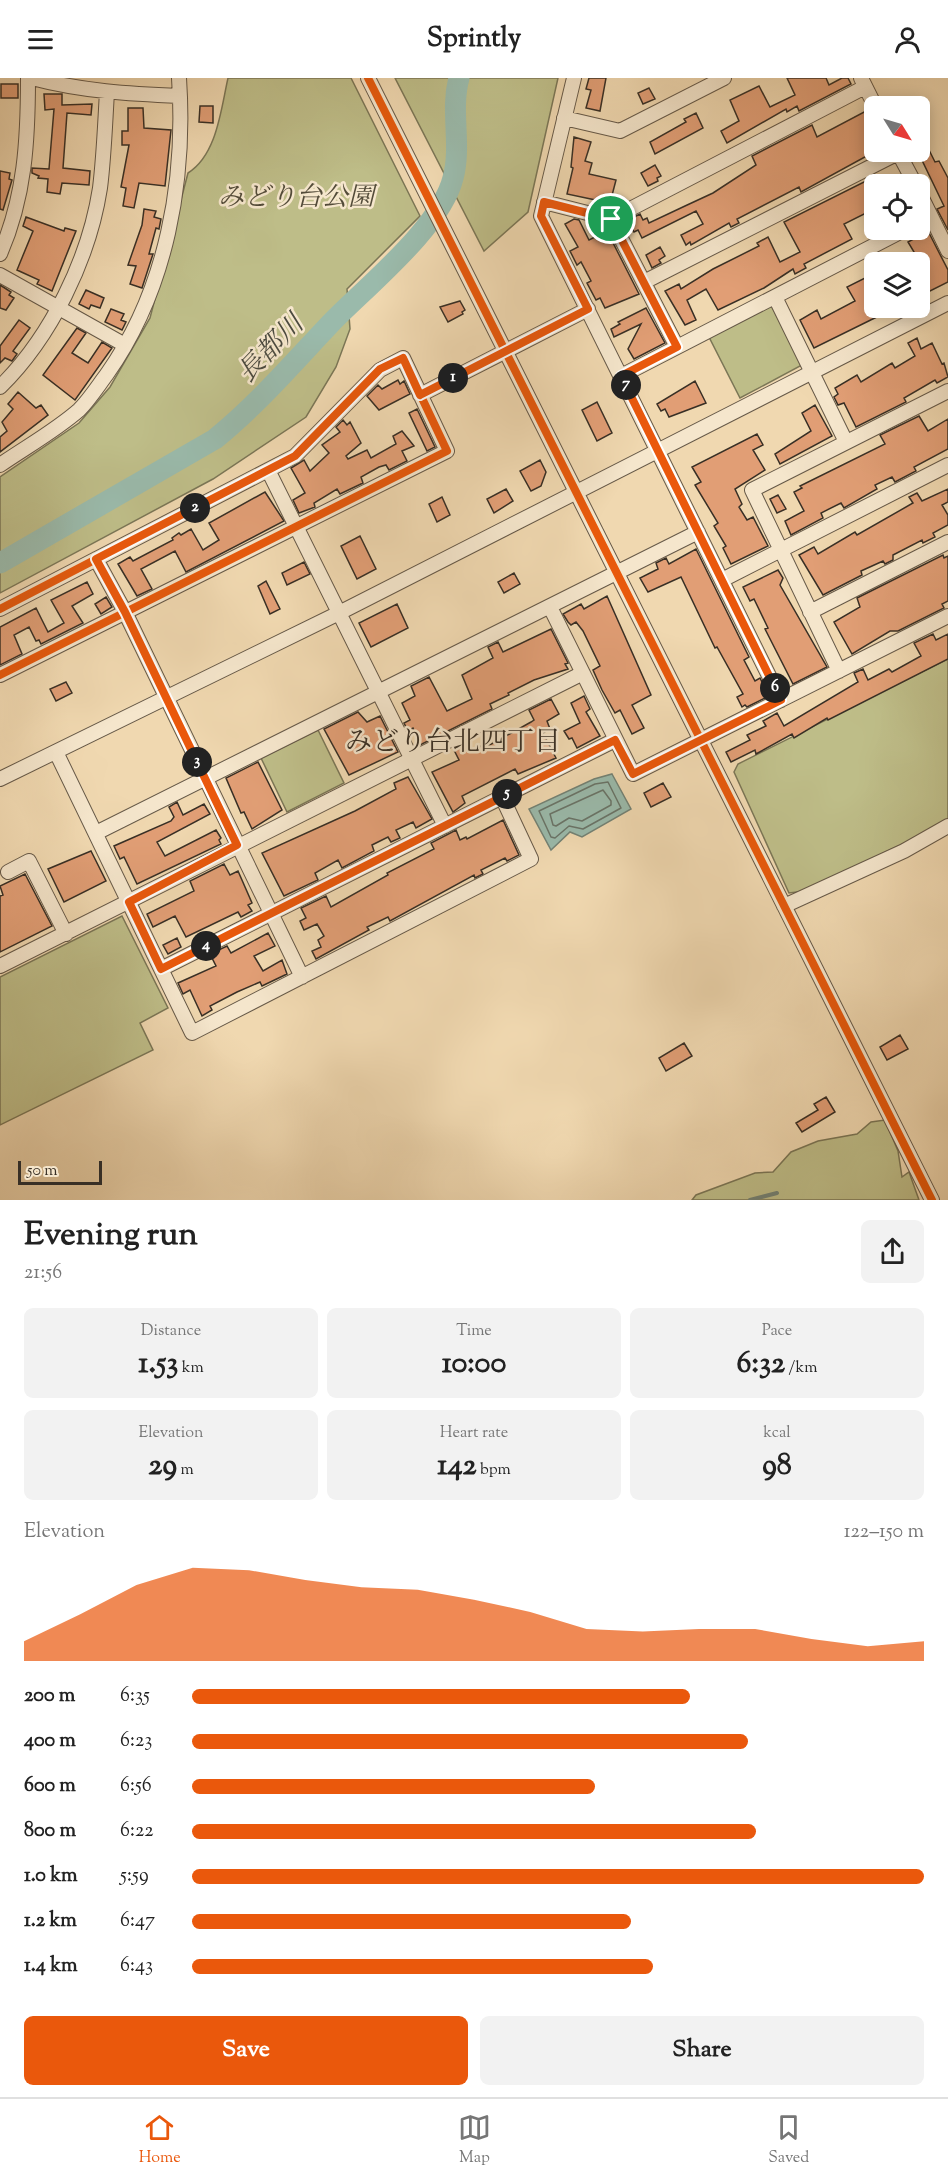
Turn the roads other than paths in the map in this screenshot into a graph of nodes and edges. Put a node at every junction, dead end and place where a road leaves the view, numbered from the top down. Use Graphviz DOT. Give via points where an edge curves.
graph roads {
  1 [pos="30,78"];
  2 [pos="179,78"];
  3 [pos="368,78"];
  4 [pos="574,78"];
  5 [pos="724,78"];
  6 [pos="863,82"];
  7 [pos="107,92"];
  8 [pos="180,96"];
  9 [pos="870,96"];
  10 [pos="564,118"];
  11 [pos="878,162"];
  12 [pos="544,202"];
  13 [pos="611,219"];
  14 [pos="930,226"];
  15 [pos="885,240"];
  16 [pos="948,251"];
  17 [pos="0,254"];
  18 [pos="0,275"];
  19 [pos="644,282"];
  20 [pos="775,297"];
  21 [pos="948,303"];
  22 [pos="58,308"];
  23 [pos="588,309"];
  24 [pos="125,345"];
  25 [pos="677,347"];
  26 [pos="505,351"];
  27 [pos="812,373"];
  28 [pos="621,376"];
  29 [pos="0,387"];
  30 [pos="948,391"];
  31 [pos="420,395"];
  32 [pos="846,442"];
  33 [pos="659,452"];
  34 [pos="0,465"];
  35 [pos="948,465"];
  36 [pos="268,470"];
  37 [pos="575,492"];
  38 [pos="297,526"];
  39 [pos="698,532"];
  40 [pos="948,542"];
  41 [pos="780,551"];
  42 [pos="96,559"];
  43 [pos="616,574"];
  44 [pos="722,580"];
  45 [pos="550,607"];
  46 [pos="0,609"];
  47 [pos="125,612"];
  48 [pos="810,612"];
  49 [pos="339,613"];
  50 [pos="948,616"];
  51 [pos="839,671"];
  52 [pos="581,674"];
  53 [pos="0,675"];
  54 [pos="379,692"];
  55 [pos="166,698"];
  56 [pos="781,700"];
  57 [pos="702,739"];
  58 [pos="615,740"];
  59 [pos="56,752"];
  60 [pos="412,758"];
  61 [pos="0,779"];
  62 [pos="205,779"];
  63 [pos="502,797"];
  64 [pos="445,826"];
  65 [pos="948,826"];
  66 [pos="96,833"];
  67 [pos="237,845"];
  68 [pos="8,872"];
  69 [pos="129,902"];
  70 [pos="784,906"];
  71 [pos="270,914"];
  72 [pos="66,934"];
  73 [pos="0,966"];
  74 [pos="161,969"];
  75 [pos="302,977"];
  76 [pos="932,1200"];
  1 -- 7 [label="street"];
  1 -- 17 [label="street" via="23,184"];
  2 -- 8 [label="street"];
  3 -- 26 [label="street"];
  4 -- 10 [label="street"];
  5 -- 10 [label="street" via="620,131"];
  6 -- 9 [label="street"];
  6 -- 13 [label="street"];
  7 -- 8 [label="street"];
  7 -- 22 [label="street" via="97,203 83,252"];
  8 -- 24 [label="street" via="180,167 169,229 146,300"];
  10 -- 12 [label="street"];
  11 -- 19 [label="street"];
  12 -- 13 [label="street"];
  12 -- 23 [label="street" via="541,216"];
  13 -- 19 [label="street"];
  14 -- 16 [label="street"];
  15 -- 20 [label="street"];
  18 -- 22 [label="street"];
  19 -- 25 [label="street"];
  20 -- 25 [label="street"];
  20 -- 27 [label="street"];
  21 -- 27 [label="street"];
  22 -- 24 [label="street"];
  22 -- 29 [label="street" via="35,345"];
  23 -- 26 [label="street"];
  23 -- 28 [label="street"];
  24 -- 34 [label="street" via="79,409"];
  25 -- 28 [label="street"];
  26 -- 31 [label="street"];
  26 -- 37 [label="street"];
  27 -- 32 [label="street"];
  27 -- 33 [label="street"];
  28 -- 33 [label="street"];
  30 -- 32 [label="street"];
  31 -- 36 [label="street" via="403,358 380,369 295,456"];
  31 -- 38 [label="street" via="447,451"];
  32 -- 41 [label="street" via="752,490"];
  33 -- 37 [label="street"];
  33 -- 39 [label="street"];
  35 -- 41 [label="street"];
  36 -- 38 [label="street"];
  36 -- 42 [label="street"];
  37 -- 43 [label="street"];
  37 -- 49 [label="street"];
  38 -- 47 [label="street"];
  38 -- 49 [label="street"];
  39 -- 43 [label="street"];
  39 -- 44 [label="street"];
  40 -- 48 [label="street"];
  41 -- 44 [label="street"];
  41 -- 48 [label="street"];
  42 -- 46 [label="street"];
  42 -- 47 [label="street"];
  43 -- 45 [label="street"];
  43 -- 57 [label="street"];
  44 -- 56 [label="street"];
  45 -- 52 [label="street"];
  45 -- 54 [label="street"];
  47 -- 53 [label="street"];
  47 -- 55 [label="street"];
  48 -- 51 [label="street"];
  49 -- 54 [label="street"];
  49 -- 55 [label="street"];
  50 -- 51 [label="street"];
  51 -- 56 [label="street"];
  52 -- 58 [label="street"];
  52 -- 60 [label="street"];
  54 -- 60 [label="street"];
  54 -- 62 [label="street"];
  55 -- 59 [label="street"];
  55 -- 62 [label="street"];
  56 -- 57 [label="street"];
  57 -- 58 [label="street" via="633,774"];
  57 -- 70 [label="street"];
  58 -- 63 [label="street"];
  59 -- 61 [label="street"];
  59 -- 66 [label="street"];
  60 -- 64 [label="street"];
  60 -- 67 [label="street"];
  62 -- 66 [label="street"];
  62 -- 67 [label="street"];
  63 -- 64 [label="street"];
  63 -- 75 [label="street" via="531,859"];
  64 -- 71 [label="street"];
  65 -- 70 [label="street" via="904,851"];
  66 -- 69 [label="street"];
  67 -- 69 [label="street"];
  67 -- 71 [label="street"];
  68 -- 72 [label="street" via="29,861"];
  69 -- 72 [label="street"];
  69 -- 74 [label="street"];
  70 -- 76 [label="street"];
  71 -- 74 [label="street"];
  71 -- 75 [label="street"];
  72 -- 73 [label="street"];
  74 -- 75 [label="street" via="192,1034"];
}
